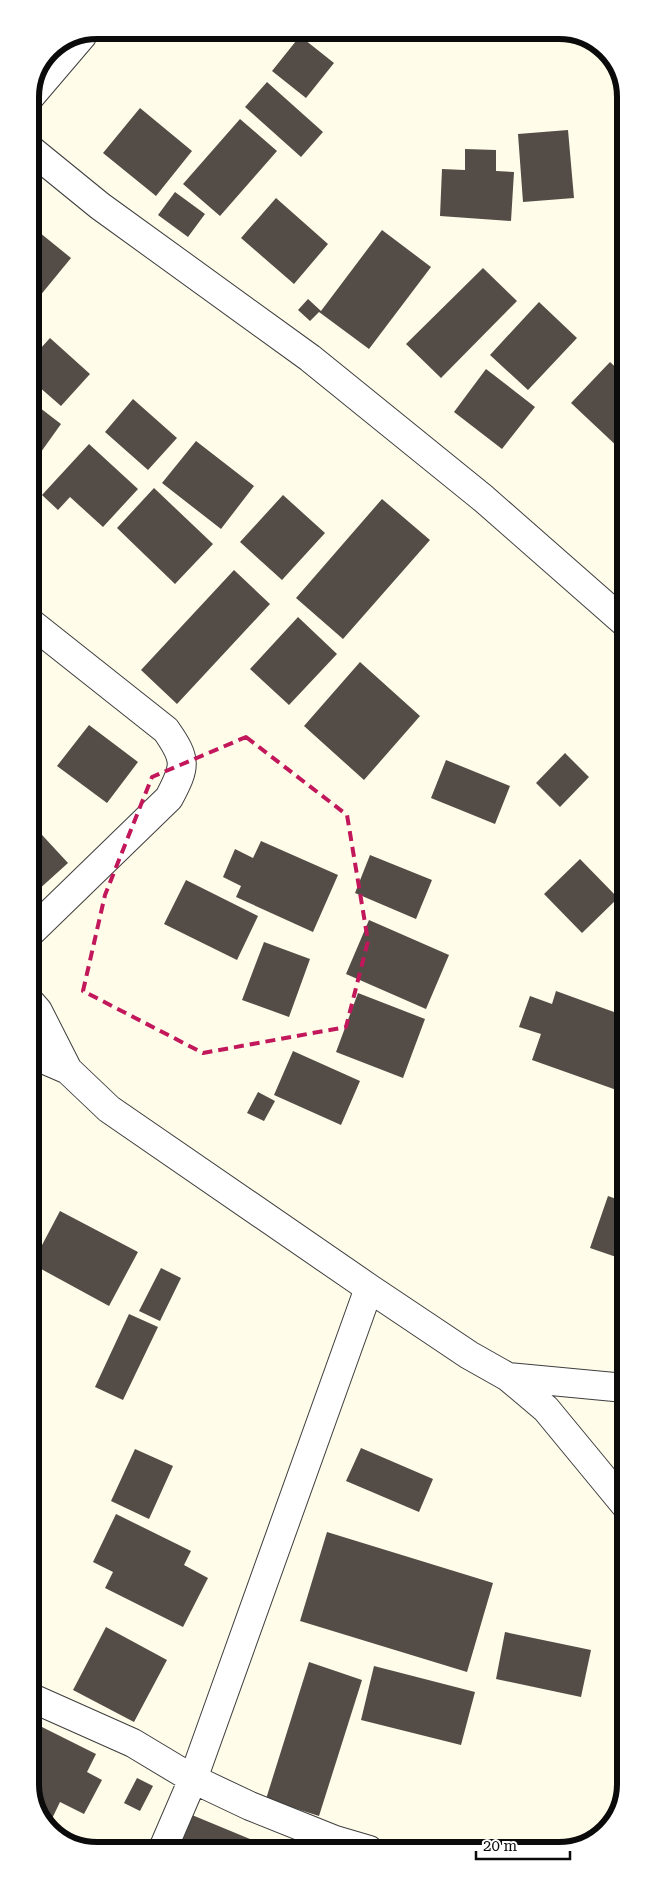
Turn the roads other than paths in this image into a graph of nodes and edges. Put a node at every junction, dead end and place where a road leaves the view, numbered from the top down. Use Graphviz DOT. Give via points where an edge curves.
graph roads {
  1 [pos="77,42"];
  2 [pos="40,84"];
  3 [pos="39,157"];
  4 [pos="617,616"];
  5 [pos="39,629"];
  6 [pos="39,924"];
  7 [pos="39,1014"];
  8 [pos="39,1057"];
  9 [pos="68,1070"];
  10 [pos="368,1288"];
  11 [pos="508,1377"];
  12 [pos="617,1387"];
  13 [pos="617,1495"];
  14 [pos="39,1701"];
  15 [pos="193,1779"];
  16 [pos="165,1842"];
  17 [pos="342,1842"];
  1 -- 2 [label="street"];
  3 -- 4 [label="street" via="100,206 310,358 484,499"];
  5 -- 6 [label="street" via="166,730 180,750 182,773 169,798"];
  7 -- 9 [label="street"];
  8 -- 9 [label="street"];
  9 -- 10 [label="street" via="110,1109"];
  10 -- 11 [label="street"];
  10 -- 15 [label="street"];
  11 -- 12 [label="street"];
  11 -- 13 [label="street" via="546,1409"];
  14 -- 15 [label="street" via="133,1743"];
  15 -- 16 [label="street"];
  15 -- 17 [label="street" via="250,1806"];
}
